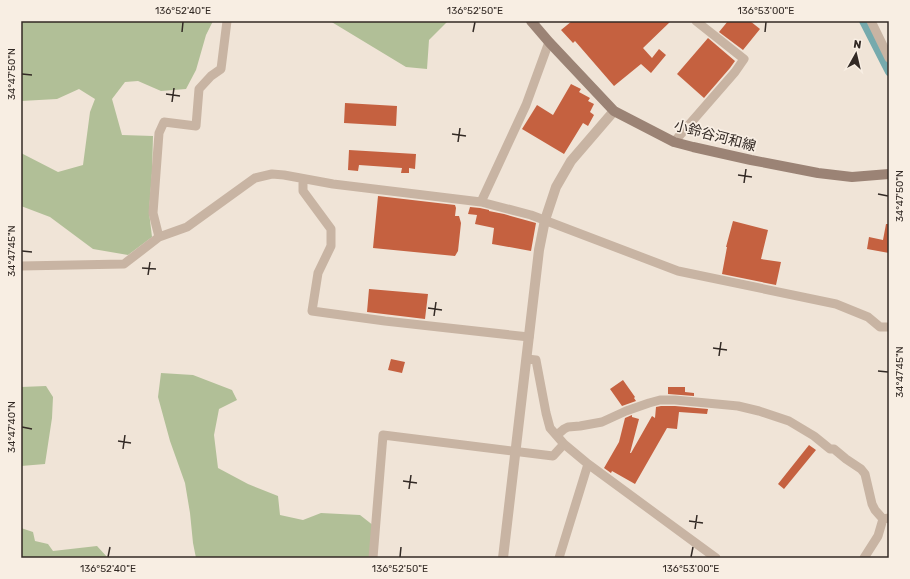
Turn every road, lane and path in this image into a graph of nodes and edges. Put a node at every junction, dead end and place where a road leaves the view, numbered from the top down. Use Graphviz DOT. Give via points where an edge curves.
graph roads {
  1 [pos="228,21"];
  2 [pos="530,21"];
  3 [pos="696,21"];
  4 [pos="871,21"];
  5 [pos="549,42"];
  6 [pos="889,58"];
  7 [pos="614,111"];
  8 [pos="674,142"];
  9 [pos="889,174"];
  10 [pos="303,179"];
  11 [pos="481,202"];
  12 [pos="545,220"];
  13 [pos="159,237"];
  14 [pos="21,266"];
  15 [pos="889,327"];
  16 [pos="530,336"];
  17 [pos="527,359"];
  18 [pos="557,436"];
  19 [pos="564,444"];
  20 [pos="516,451"];
  21 [pos="588,464"];
  22 [pos="886,518"];
  23 [pos="374,558"];
  24 [pos="503,558"];
  25 [pos="559,558"];
  26 [pos="716,558"];
  27 [pos="864,558"];
  1 -- 13 [label="street" via="221,69 198,89 196,126 164,122 159,133 153,213"];
  2 -- 5 [label="main road, 小鈴谷河和線"];
  3 -- 8 [label="street" via="744,59"];
  4 -- 6 [label="street"];
  5 -- 7 [label="main road, 小鈴谷河和線"];
  5 -- 11 [label="street" via="526,105"];
  7 -- 8 [label="main road, 小鈴谷河和線"];
  7 -- 12 [label="street" via="571,161 556,187"];
  8 -- 9 [label="main road, 小鈴谷河和線" via="818,173 852,177"];
  10 -- 11 [label="street"];
  10 -- 13 [label="street" via="272,174 256,178 188,227"];
  10 -- 16 [label="street" via="303,191 331,229 330,246 318,273 312,311 385,322"];
  11 -- 12 [label="street"];
  12 -- 15 [label="street" via="678,271 836,304 868,317 880,327"];
  12 -- 16 [label="street" via="539,250"];
  13 -- 14 [label="street" via="124,264"];
  16 -- 17 [label="street"];
  17 -- 18 [label="street" via="536,360 550,428"];
  17 -- 20 [label="street"];
  18 -- 19 [label="street"];
  18 -- 22 [label="street" via="568,427 602,422 660,400 750,408 799,427 860,469 865,474 875,510"];
  19 -- 20 [label="street" via="553,456"];
  19 -- 21 [label="street"];
  20 -- 23 [label="street" via="383,435"];
  20 -- 24 [label="street"];
  21 -- 25 [label="street"];
  21 -- 26 [label="street"];
  22 -- 27 [label="street"];
}
